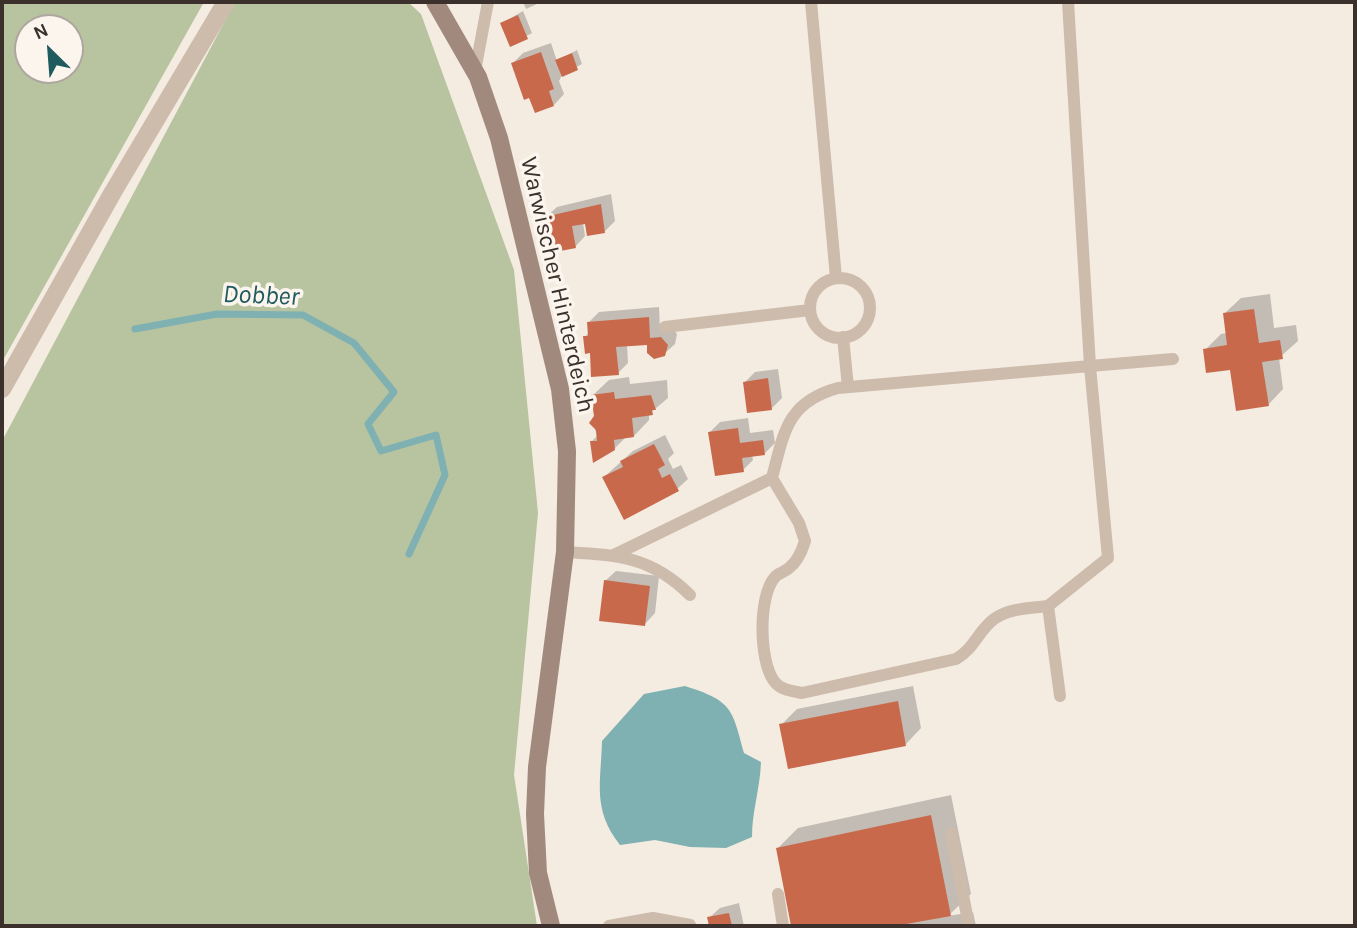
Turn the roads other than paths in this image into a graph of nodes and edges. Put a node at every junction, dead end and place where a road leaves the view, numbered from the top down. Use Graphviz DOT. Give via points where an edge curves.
graph roads {
  1 [pos="226,2"];
  2 [pos="435,2"];
  3 [pos="488,2"];
  4 [pos="811,2"];
  5 [pos="1068,2"];
  6 [pos="475,71"];
  7 [pos="836,278"];
  8 [pos="810,310"];
  9 [pos="665,327"];
  10 [pos="843,337"];
  11 [pos="1173,359"];
  12 [pos="1090,366"];
  13 [pos="848,387"];
  14 [pos="2,389"];
  15 [pos="772,478"];
  16 [pos="565,552"];
  17 [pos="614,555"];
  18 [pos="690,595"];
  19 [pos="1048,606"];
  20 [pos="1060,696"];
  21 [pos="951,833"];
  22 [pos="778,894"];
  23 [pos="690,925"];
  24 [pos="551,926"];
  25 [pos="610,926"];
  26 [pos="783,926"];
  27 [pos="969,926"];
  1 -- 14 [label="street"];
  2 -- 6 [label="street, Warwischer Hinterdeich"];
  3 -- 6 [label="lane"];
  4 -- 7 [label="lane"];
  5 -- 12 [label="lane"];
  6 -- 16 [label="street, Warwischer Hinterdeich" via="513,190 560,389 567,451"];
  7 -- 8 [label="lane" via="820,286"];
  7 -- 10 [label="lane" via="855,282 869,305 865,323"];
  8 -- 9 [label="lane"];
  8 -- 10 [label="lane" via="817,328"];
  10 -- 13 [label="lane"];
  11 -- 12 [label="lane"];
  12 -- 13 [label="lane"];
  12 -- 19 [label="lane" via="1108,558"];
  13 -- 15 [label="lane" via="821,393 792,417 783,432"];
  15 -- 17 [label="lane"];
  15 -- 19 [label="lane" via="805,541 790,568 775,576 763,621 767,667 774,682 785,690 802,693 956,659 969,651 993,619 1008,611"];
  16 -- 17 [label="lane"];
  16 -- 24 [label="street, Warwischer Hinterdeich" via="535,814 538,873"];
  17 -- 18 [label="lane" via="646,563 670,576"];
  19 -- 20 [label="lane"];
  21 -- 27 [label="lane"];
  22 -- 26 [label="lane"];
  23 -- 25 [label="lane" via="653,918"];
}
